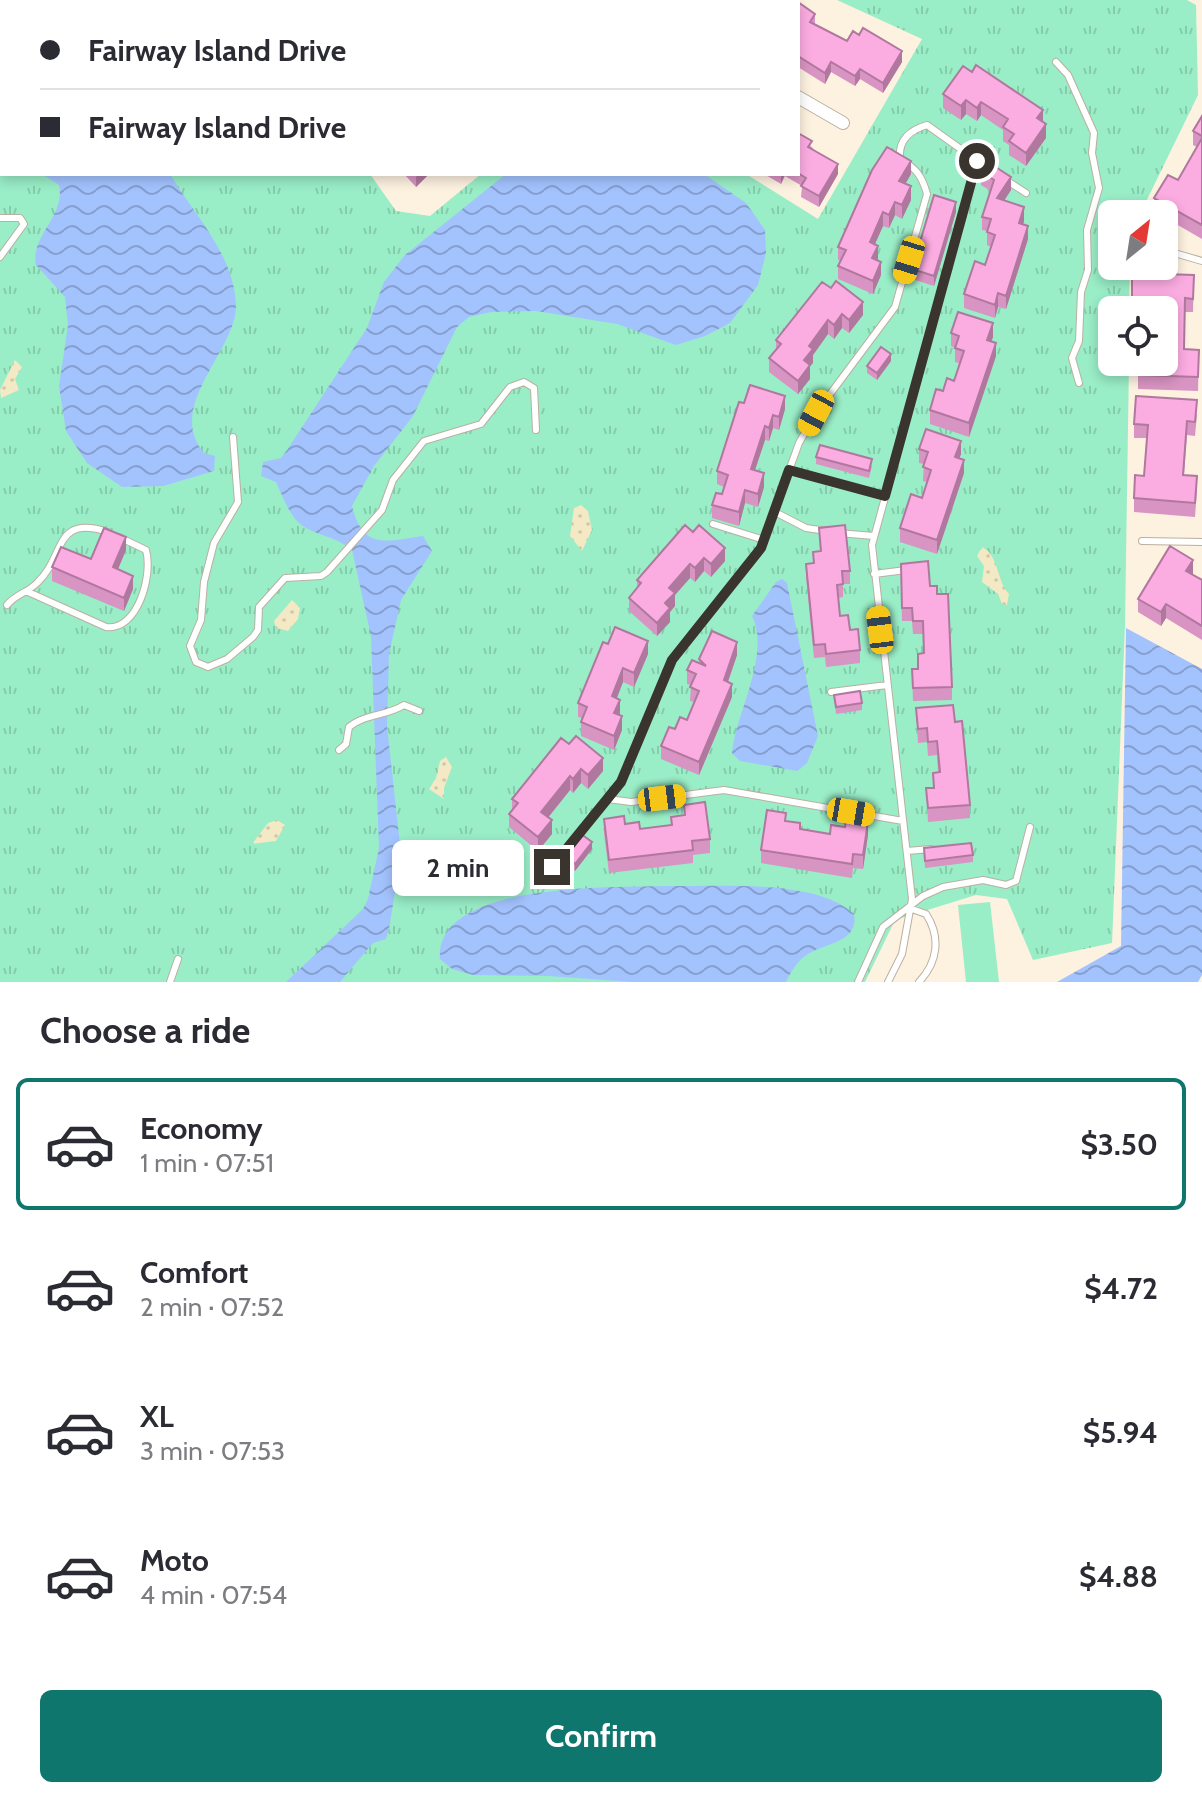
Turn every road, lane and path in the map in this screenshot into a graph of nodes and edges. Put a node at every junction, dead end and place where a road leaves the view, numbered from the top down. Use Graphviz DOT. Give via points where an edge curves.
graph roads {
  1 [pos="1056,62"];
  2 [pos="800,98"];
  3 [pos="843,123"];
  4 [pos="977,161"];
  5 [pos="1026,193"];
  6 [pos="0,218"];
  7 [pos="1178,254"];
  8 [pos="0,257"];
  9 [pos="1202,261"];
  10 [pos="1079,383"];
  11 [pos="536,430"];
  12 [pos="233,437"];
  13 [pos="789,470"];
  14 [pos="885,496"];
  15 [pos="775,512"];
  16 [pos="713,524"];
  17 [pos="874,536"];
  18 [pos="764,540"];
  19 [pos="1142,541"];
  20 [pos="1202,542"];
  21 [pos="911,570"];
  22 [pos="874,574"];
  23 [pos="26,591"];
  24 [pos="7,605"];
  25 [pos="887,685"];
  26 [pos="831,692"];
  27 [pos="419,711"];
  28 [pos="339,750"];
  29 [pos="608,799"];
  30 [pos="903,821"];
  31 [pos="1030,827"];
  32 [pos="938,848"];
  33 [pos="907,851"];
  34 [pos="552,867"];
  35 [pos="912,907"];
  36 [pos="178,959"];
  37 [pos="170,982"];
  38 [pos="858,982"];
  39 [pos="888,982"];
  40 [pos="919,982"];
  1 -- 10 [label="lane" via="1068,75 1094,133 1099,188 1087,230 1088,270 1072,358"];
  2 -- 3 [label="street"];
  4 -- 5 [label="lane"];
  4 -- 13 [label="lane" via="927,125 915,129 899,148 900,159 914,167 927,194 895,307 830,390"];
  4 -- 14 [label="lane"];
  6 -- 8 [label="lane" via="20,218 24,224"];
  7 -- 9 [label="lane"];
  11 -- 12 [label="lane" via="534,388 524,382 514,384 481,424 424,441 400,470 382,510 346,550 321,576 285,578 259,607 257,634 208,667 196,662 190,646 201,620 214,543 238,502"];
  13 -- 14 [label="lane"];
  13 -- 15 [label="lane"];
  14 -- 17 [label="lane"];
  15 -- 17 [label="lane" via="806,528"];
  15 -- 18 [label="lane"];
  16 -- 18 [label="lane"];
  17 -- 22 [label="lane"];
  18 -- 29 [label="lane" via="746,571 672,660 633,758"];
  19 -- 20 [label="lane"];
  21 -- 22 [label="lane"];
  22 -- 25 [label="lane"];
  23 -- 23 [label="lane" via="48,569 72,530 86,526 146,550 147,576 135,611 116,629"];
  23 -- 24 [label="lane"];
  25 -- 26 [label="lane"];
  25 -- 30 [label="lane"];
  27 -- 28 [label="lane" via="404,705 359,719 349,727 346,744"];
  29 -- 30 [label="lane" via="631,802 724,790"];
  29 -- 34 [label="lane"];
  30 -- 33 [label="lane"];
  31 -- 35 [label="lane" via="1016,881 943,887"];
  32 -- 33 [label="lane"];
  33 -- 35 [label="lane"];
  35 -- 38 [label="lane" via="879,932"];
  35 -- 39 [label="lane" via="902,954"];
  35 -- 40 [label="lane" via="926,914 936,940 933,963"];
  36 -- 37 [label="lane"];
}
